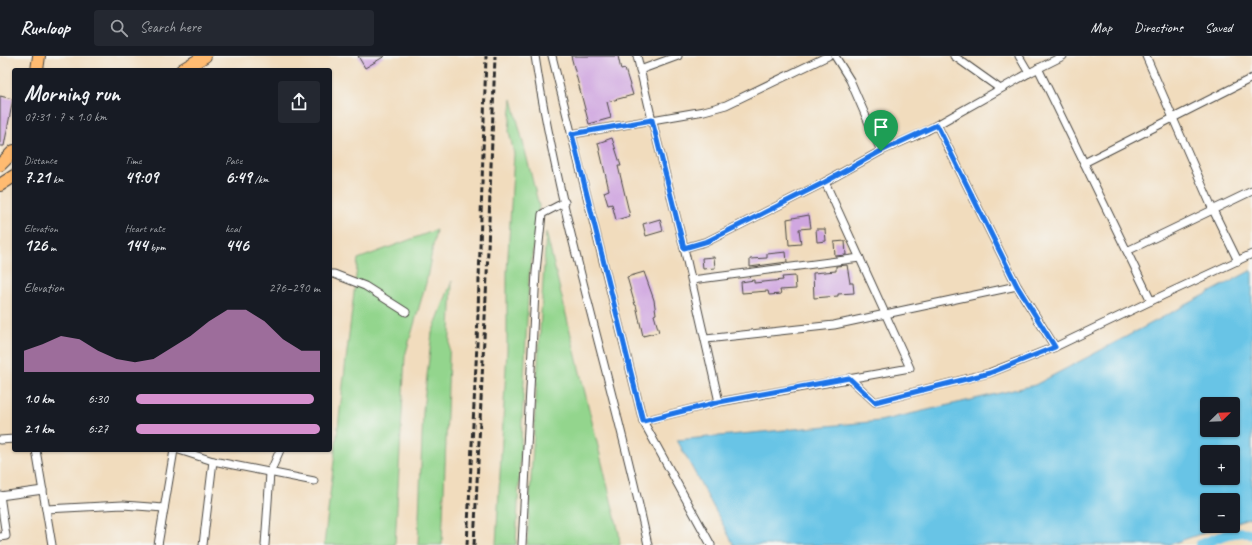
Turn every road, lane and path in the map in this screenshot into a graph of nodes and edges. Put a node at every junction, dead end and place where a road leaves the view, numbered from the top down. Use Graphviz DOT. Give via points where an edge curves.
graph roads {
  1 [pos="31,56"];
  2 [pos="39,56"];
  3 [pos="205,56"];
  4 [pos="535,56"];
  5 [pos="552,56"];
  6 [pos="638,56"];
  7 [pos="678,56"];
  8 [pos="828,56"];
  9 [pos="836,56"];
  10 [pos="954,56"];
  11 [pos="1019,56"];
  12 [pos="1063,56"];
  13 [pos="1146,56"];
  14 [pos="29,68"];
  15 [pos="37,68"];
  16 [pos="185,68"];
  17 [pos="1038,68"];
  18 [pos="640,70"];
  19 [pos="1029,73"];
  20 [pos="1252,78"];
  21 [pos="1000,88"];
  22 [pos="1174,118"];
  23 [pos="652,120"];
  24 [pos="937,125"];
  25 [pos="572,134"];
  26 [pos="881,151"];
  27 [pos="12,154"];
  28 [pos="1084,162"];
  29 [pos="0,165"];
  30 [pos="12,177"];
  31 [pos="825,182"];
  32 [pos="0,185"];
  33 [pos="1252,191"];
  34 [pos="565,202"];
  35 [pos="1213,210"];
  36 [pos="684,248"];
  37 [pos="1127,251"];
  38 [pos="1252,254"];
  39 [pos="860,258"];
  40 [pos="1238,261"];
  41 [pos="332,274"];
  42 [pos="692,280"];
  43 [pos="1017,286"];
  44 [pos="1151,300"];
  45 [pos="406,312"];
  46 [pos="885,313"];
  47 [pos="706,339"];
  48 [pos="1055,347"];
  49 [pos="849,378"];
  50 [pos="719,402"];
  51 [pos="643,421"];
  52 [pos="12,439"];
  53 [pos="0,440"];
  54 [pos="36,452"];
  55 [pos="174,452"];
  56 [pos="185,452"];
  57 [pos="279,452"];
  58 [pos="214,461"];
  59 [pos="270,473"];
  60 [pos="314,481"];
  61 [pos="43,490"];
  62 [pos="0,496"];
  63 [pos="46,508"];
  64 [pos="164,508"];
  65 [pos="0,537"];
  66 [pos="52,545"];
  67 [pos="158,545"];
  68 [pos="203,545"];
  69 [pos="265,545"];
  70 [pos="522,545"];
  71 [pos="648,545"];
  72 [pos="711,545"];
  1 -- 14 [label="main road"];
  2 -- 15 [label="main road"];
  3 -- 16 [label="main road"];
  4 -- 34 [label="street"];
  5 -- 25 [label="street"];
  6 -- 18 [label="street"];
  7 -- 18 [label="street"];
  8 -- 23 [label="street" via="726,104 704,111"];
  9 -- 26 [label="street" via="850,80"];
  10 -- 21 [label="street"];
  11 -- 19 [label="street"];
  12 -- 17 [label="street"];
  13 -- 22 [label="street"];
  17 -- 19 [label="street"];
  17 -- 28 [label="street"];
  18 -- 23 [label="street"];
  19 -- 21 [label="street"];
  20 -- 22 [label="street"];
  21 -- 24 [label="street"];
  22 -- 28 [label="street"];
  22 -- 35 [label="street"];
  23 -- 25 [label="street"];
  23 -- 36 [label="street"];
  24 -- 26 [label="street"];
  24 -- 43 [label="street"];
  25 -- 51 [label="street"];
  26 -- 31 [label="street"];
  27 -- 29 [label="main road"];
  28 -- 37 [label="street"];
  30 -- 32 [label="main road"];
  31 -- 36 [label="street" via="708,241"];
  31 -- 39 [label="street"];
  33 -- 35 [label="street"];
  34 -- 70 [label="street" via="542,214 536,280"];
  34 -- 71 [label="street"];
  35 -- 37 [label="street"];
  35 -- 40 [label="street"];
  36 -- 42 [label="street"];
  37 -- 44 [label="street"];
  38 -- 40 [label="street"];
  39 -- 42 [label="street"];
  39 -- 46 [label="street"];
  40 -- 44 [label="street"];
  41 -- 45 [label="street" via="365,286"];
  42 -- 47 [label="street"];
  43 -- 46 [label="street"];
  43 -- 48 [label="street"];
  44 -- 48 [label="street"];
  46 -- 47 [label="street" via="834,325"];
  46 -- 49 [label="street" via="910,368"];
  47 -- 50 [label="street"];
  48 -- 49 [label="street" via="990,373 875,402"];
  49 -- 50 [label="street"];
  50 -- 51 [label="street"];
  51 -- 72 [label="street"];
  52 -- 53 [label="street"];
  54 -- 61 [label="street"];
  55 -- 64 [label="street"];
  56 -- 58 [label="street"];
  57 -- 59 [label="street"];
  58 -- 59 [label="street"];
  58 -- 68 [label="street"];
  59 -- 60 [label="street"];
  59 -- 69 [label="street"];
  61 -- 62 [label="street"];
  61 -- 63 [label="street"];
  62 -- 65 [label="street" via="6,536"];
  63 -- 64 [label="street" via="123,505"];
  63 -- 66 [label="street"];
  64 -- 67 [label="street"];
}
